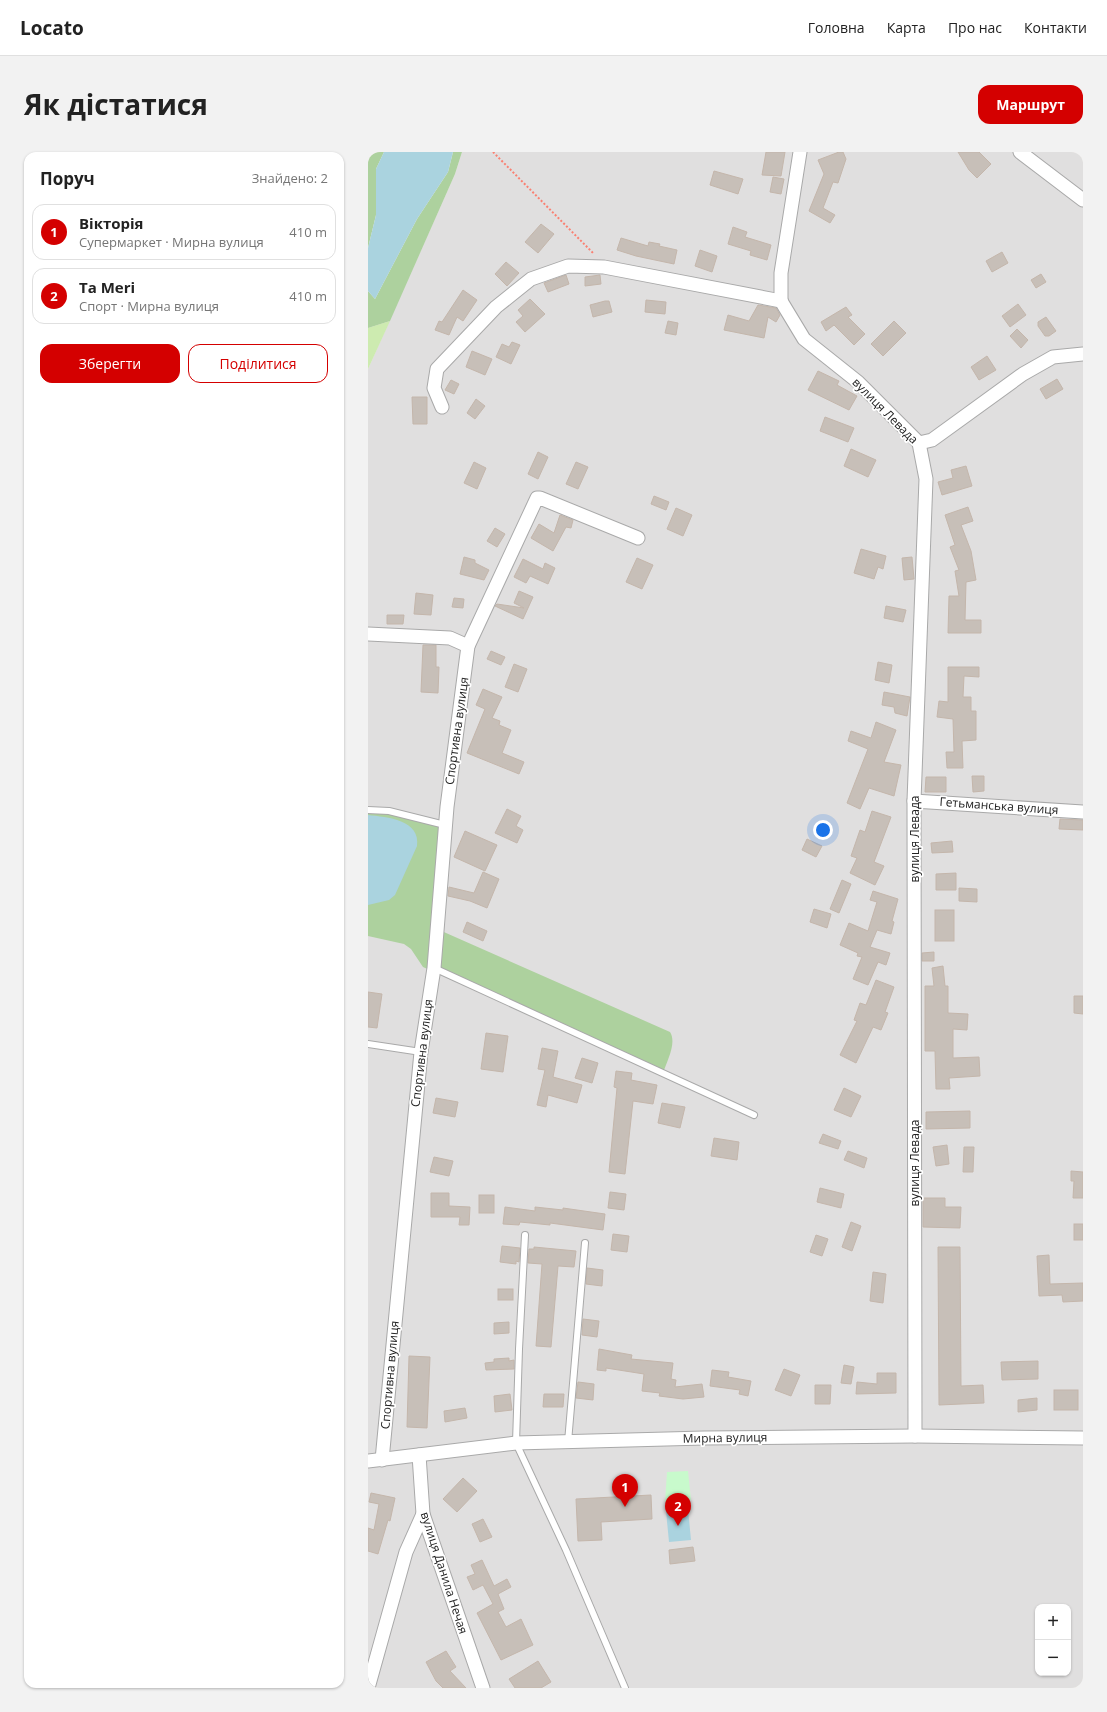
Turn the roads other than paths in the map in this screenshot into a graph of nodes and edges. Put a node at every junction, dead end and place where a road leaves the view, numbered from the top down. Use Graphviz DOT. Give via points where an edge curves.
graph roads {
  1 [pos="800,152"];
  2 [pos="1020,152"];
  3 [pos="1083,200"];
  4 [pos="781,301"];
  5 [pos="1083,354"];
  6 [pos="442,407"];
  7 [pos="919,443"];
  8 [pos="638,538"];
  9 [pos="368,634"];
  10 [pos="468,646"];
  11 [pos="914,801"];
  12 [pos="368,810"];
  13 [pos="1083,812"];
  14 [pos="445,825"];
  15 [pos="434,968"];
  16 [pos="368,1044"];
  17 [pos="421,1052"];
  18 [pos="754,1115"];
  19 [pos="525,1235"];
  20 [pos="585,1244"];
  21 [pos="915,1436"];
  22 [pos="1083,1438"];
  23 [pos="568,1442"];
  24 [pos="516,1443"];
  25 [pos="419,1455"];
  26 [pos="382,1460"];
  27 [pos="368,1461"];
  28 [pos="423,1514"];
  29 [pos="368,1688"];
  30 [pos="483,1688"];
  31 [pos="625,1688"];
  1 -- 4 [label="street" via="781,273"];
  2 -- 3 [label="street"];
  4 -- 6 [label="street" via="608,268 568,266 531,279 496,307 437,369 434,388"];
  4 -- 7 [label="street, вулиця Левада" via="804,339 858,382"];
  5 -- 7 [label="street" via="1053,358 1022,374 932,440"];
  7 -- 11 [label="street, вулиця Левада" via="926,479"];
  8 -- 10 [label="street, Спортивна вулиця" via="537,498"];
  9 -- 10 [label="street" via="450,638"];
  10 -- 14 [label="street, Спортивна вулиця"];
  11 -- 13 [label="street, Гетьманська вулиця"];
  11 -- 21 [label="street, вулиця Левада"];
  12 -- 14 [label="lane" via="389,811"];
  14 -- 15 [label="street, Спортивна вулиця"];
  15 -- 17 [label="street, Спортивна вулиця"];
  15 -- 18 [label="lane"];
  16 -- 17 [label="lane"];
  17 -- 26 [label="street, Спортивна вулиця"];
  19 -- 24 [label="lane" via="518,1349"];
  20 -- 23 [label="lane"];
  21 -- 22 [label="street, Мирна вулиця"];
  21 -- 23 [label="street, Мирна вулиця"];
  23 -- 24 [label="street, Мирна вулиця"];
  24 -- 25 [label="street, Мирна вулиця"];
  24 -- 31 [label="lane" via="566,1550"];
  25 -- 26 [label="street, Мирна вулиця"];
  25 -- 28 [label="street, вулиця Данила Нечая"];
  26 -- 27 [label="street, Мирна вулиця"];
  28 -- 29 [label="street" via="406,1552"];
  28 -- 30 [label="street, вулиця Данила Нечая"];
}
